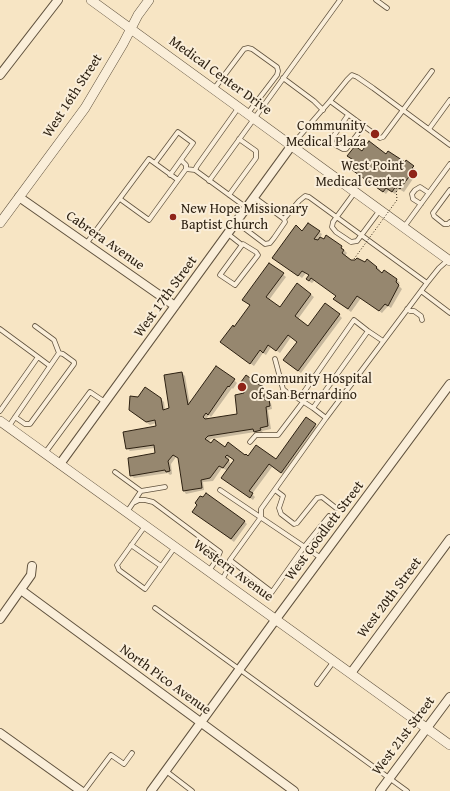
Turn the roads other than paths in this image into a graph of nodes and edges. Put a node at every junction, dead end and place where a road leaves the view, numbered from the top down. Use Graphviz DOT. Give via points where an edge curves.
graph roads {
  1 [pos="58,0"];
  2 [pos="91,0"];
  3 [pos="149,0"];
  4 [pos="340,0"];
  5 [pos="376,0"];
  6 [pos="387,8"];
  7 [pos="131,29"];
  8 [pos="432,71"];
  9 [pos="0,75"];
  10 [pos="283,78"];
  11 [pos="214,89"];
  12 [pos="450,100"];
  13 [pos="330,102"];
  14 [pos="239,107"];
  15 [pos="323,110"];
  16 [pos="403,111"];
  17 [pos="348,115"];
  18 [pos="251,116"];
  19 [pos="364,126"];
  20 [pos="429,129"];
  21 [pos="239,139"];
  22 [pos="292,145"];
  23 [pos="450,145"];
  24 [pos="181,160"];
  25 [pos="155,163"];
  26 [pos="450,164"];
  27 [pos="186,169"];
  28 [pos="195,170"];
  29 [pos="170,175"];
  30 [pos="178,180"];
  31 [pos="209,181"];
  32 [pos="450,190"];
  33 [pos="355,192"];
  34 [pos="429,193"];
  35 [pos="228,195"];
  36 [pos="19,197"];
  37 [pos="254,197"];
  38 [pos="120,199"];
  39 [pos="421,204"];
  40 [pos="247,208"];
  41 [pos="380,210"];
  42 [pos="336,218"];
  43 [pos="284,219"];
  44 [pos="236,222"];
  45 [pos="450,222"];
  46 [pos="0,223"];
  47 [pos="404,227"];
  48 [pos="228,234"];
  49 [pos="361,235"];
  50 [pos="86,244"];
  51 [pos="242,245"];
  52 [pos="450,260"];
  53 [pos="427,284"];
  54 [pos="421,291"];
  55 [pos="175,306"];
  56 [pos="409,310"];
  57 [pos="450,313"];
  58 [pos="422,320"];
  59 [pos="34,326"];
  60 [pos="0,329"];
  61 [pos="368,331"];
  62 [pos="383,341"];
  63 [pos="59,353"];
  64 [pos="38,358"];
  65 [pos="275,359"];
  66 [pos="50,366"];
  67 [pos="450,384"];
  68 [pos="299,398"];
  69 [pos="304,402"];
  70 [pos="105,403"];
  71 [pos="313,408"];
  72 [pos="0,411"];
  73 [pos="15,417"];
  74 [pos="326,418"];
  75 [pos="0,421"];
  76 [pos="8,427"];
  77 [pos="250,442"];
  78 [pos="45,453"];
  79 [pos="60,464"];
  80 [pos="115,472"];
  81 [pos="165,487"];
  82 [pos="220,490"];
  83 [pos="275,490"];
  84 [pos="141,491"];
  85 [pos="134,503"];
  86 [pos="336,508"];
  87 [pos="127,512"];
  88 [pos="328,516"];
  89 [pos="261,517"];
  90 [pos="146,525"];
  91 [pos="450,539"];
  92 [pos="131,545"];
  93 [pos="175,547"];
  94 [pos="304,547"];
  95 [pos="321,558"];
  96 [pos="230,560"];
  97 [pos="32,566"];
  98 [pos="161,566"];
  99 [pos="209,571"];
  100 [pos="221,580"];
  101 [pos="21,590"];
  102 [pos="155,608"];
  103 [pos="0,618"];
  104 [pos="276,619"];
  105 [pos="334,661"];
  106 [pos="240,670"];
  107 [pos="350,672"];
  108 [pos="317,684"];
  109 [pos="450,697"];
  110 [pos="201,723"];
  111 [pos="427,728"];
  112 [pos="0,733"];
  113 [pos="450,745"];
  114 [pos="132,753"];
  115 [pos="166,771"];
  116 [pos="389,778"];
  117 [pos="81,791"];
  118 [pos="84,791"];
  119 [pos="151,791"];
  120 [pos="192,791"];
  121 [pos="294,791"];
  122 [pos="380,791"];
  123 [pos="407,791"];
  1 -- 9 [label="street"];
  2 -- 7 [label="street, Medical Center Drive"];
  3 -- 7 [label="street, West 16th Street"];
  4 -- 10 [label="lane"];
  5 -- 6 [label="lane"];
  7 -- 11 [label="street, Medical Center Drive"];
  7 -- 36 [label="street, West 16th Street" via="85,108"];
  8 -- 16 [label="lane"];
  10 -- 15 [label="lane"];
  10 -- 18 [label="lane"];
  11 -- 14 [label="street, Medical Center Drive"];
  11 -- 18 [label="lane" via="244,49 252,49 277,67 277,75"];
  12 -- 20 [label="lane"];
  13 -- 15 [label="lane"];
  13 -- 16 [label="lane" via="352,75"];
  13 -- 17 [label="lane"];
  14 -- 18 [label="street, Medical Center Drive"];
  14 -- 28 [label="lane"];
  15 -- 22 [label="lane"];
  16 -- 19 [label="lane" via="383,137 380,138"];
  16 -- 20 [label="lane"];
  17 -- 19 [label="lane"];
  17 -- 19 [label="lane" via="333,137 332,143 343,150 346,149"];
  18 -- 21 [label="lane"];
  18 -- 22 [label="street, Medical Center Drive"];
  20 -- 23 [label="lane"];
  21 -- 31 [label="lane"];
  21 -- 35 [label="lane" via="256,151 256,158"];
  22 -- 33 [label="street, Medical Center Drive"];
  22 -- 37 [label="street, West 17th Street"];
  24 -- 25 [label="lane" via="193,143 178,132"];
  24 -- 27 [label="lane"];
  24 -- 29 [label="lane"];
  25 -- 29 [label="lane"];
  25 -- 38 [label="lane" via="150,159"];
  26 -- 34 [label="lane"];
  27 -- 28 [label="lane"];
  27 -- 30 [label="lane"];
  28 -- 31 [label="lane"];
  29 -- 30 [label="lane"];
  30 -- 38 [label="lane" via="149,220"];
  31 -- 35 [label="lane"];
  32 -- 45 [label="lane" via="433,212 444,224"];
  33 -- 41 [label="street, Medical Center Drive"];
  33 -- 42 [label="lane"];
  34 -- 39 [label="lane"];
  34 -- 39 [label="lane" via="420,187 414,190 413,199"];
  35 -- 40 [label="lane"];
  36 -- 46 [label="street, West 16th Street"];
  36 -- 50 [label="street, Cabrera Avenue"];
  37 -- 40 [label="street, West 17th Street"];
  37 -- 43 [label="lane"];
  38 -- 50 [label="lane"];
  39 -- 47 [label="lane"];
  40 -- 44 [label="street, West 17th Street"];
  41 -- 47 [label="street, Medical Center Drive"];
  41 -- 49 [label="lane"];
  42 -- 43 [label="lane" via="305,196"];
  42 -- 49 [label="lane"];
  42 -- 49 [label="lane" via="332,227 336,232 351,242 357,241"];
  43 -- 44 [label="lane" via="285,222 267,244"];
  44 -- 48 [label="street, West 17th Street"];
  47 -- 52 [label="street, Medical Center Drive"];
  48 -- 51 [label="lane"];
  48 -- 55 [label="street, West 17th Street"];
  49 -- 53 [label="lane"];
  50 -- 55 [label="street, Cabrera Avenue"];
  51 -- 51 [label="lane" via="220,274 235,285 258,255"];
  52 -- 53 [label="lane" via="439,268"];
  53 -- 54 [label="lane"];
  54 -- 56 [label="lane"];
  54 -- 57 [label="lane"];
  55 -- 70 [label="street, West 17th Street"];
  56 -- 58 [label="lane" via="421,316"];
  56 -- 62 [label="lane"];
  59 -- 63 [label="lane" via="54,340"];
  60 -- 64 [label="lane"];
  61 -- 62 [label="lane"];
  61 -- 68 [label="lane" via="354,320"];
  61 -- 71 [label="lane"];
  62 -- 74 [label="lane"];
  63 -- 66 [label="lane"];
  63 -- 73 [label="lane" via="74,362 73,366 30,424 25,424"];
  64 -- 66 [label="lane"];
  64 -- 72 [label="lane"];
  65 -- 68 [label="lane" via="283,389"];
  66 -- 73 [label="lane"];
  67 -- 95 [label="street, West Goodlett Street"];
  68 -- 69 [label="lane"];
  69 -- 71 [label="lane"];
  69 -- 77 [label="lane" via="278,435 256,435"];
  70 -- 78 [label="lane" via="90,392"];
  70 -- 79 [label="street, West 17th Street"];
  71 -- 74 [label="lane"];
  73 -- 76 [label="lane"];
  74 -- 83 [label="lane"];
  75 -- 76 [label="street, Western Avenue"];
  76 -- 78 [label="street, Western Avenue"];
  78 -- 79 [label="street, Western Avenue"];
  79 -- 87 [label="street, Western Avenue"];
  80 -- 84 [label="lane"];
  81 -- 84 [label="lane"];
  82 -- 89 [label="lane"];
  83 -- 86 [label="lane" via="282,496 278,508 281,514 294,524 317,498 322,497"];
  83 -- 89 [label="lane" via="261,509"];
  84 -- 85 [label="lane"];
  85 -- 87 [label="lane"];
  85 -- 99 [label="lane" via="139,500 153,502 220,552"];
  87 -- 90 [label="street, Western Avenue"];
  88 -- 94 [label="lane"];
  89 -- 94 [label="lane"];
  89 -- 96 [label="lane"];
  90 -- 92 [label="lane"];
  90 -- 93 [label="street, Western Avenue"];
  91 -- 107 [label="street, West 20th Street"];
  92 -- 98 [label="lane"];
  92 -- 98 [label="lane" via="117,565 118,570 139,585 145,589"];
  93 -- 98 [label="lane"];
  93 -- 99 [label="street, Western Avenue"];
  94 -- 95 [label="lane"];
  94 -- 96 [label="lane" via="272,592"];
  95 -- 104 [label="street, West Goodlett Street"];
  96 -- 100 [label="lane"];
  97 -- 101 [label="street" via="31,575"];
  99 -- 100 [label="street, Western Avenue"];
  100 -- 104 [label="street, Western Avenue"];
  101 -- 103 [label="street"];
  101 -- 110 [label="street, North Pico Avenue"];
  102 -- 106 [label="lane"];
  104 -- 105 [label="street, Western Avenue"];
  104 -- 106 [label="street, West Goodlett Street"];
  105 -- 107 [label="street, Western Avenue"];
  105 -- 108 [label="lane"];
  106 -- 110 [label="street, West Goodlett Street"];
  106 -- 116 [label="lane"];
  107 -- 111 [label="street, Western Avenue"];
  109 -- 111 [label="street, West 21st Street"];
  110 -- 115 [label="street, West Goodlett Street"];
  110 -- 121 [label="street, North Pico Avenue"];
  111 -- 113 [label="street, Western Avenue"];
  111 -- 116 [label="street, West 21st Street"];
  112 -- 117 [label="street"];
  114 -- 118 [label="lane" via="124,764 111,755"];
  115 -- 119 [label="street, West Goodlett Street"];
  115 -- 120 [label="lane"];
  116 -- 122 [label="street, West 21st Street"];
  116 -- 123 [label="lane"];
}
